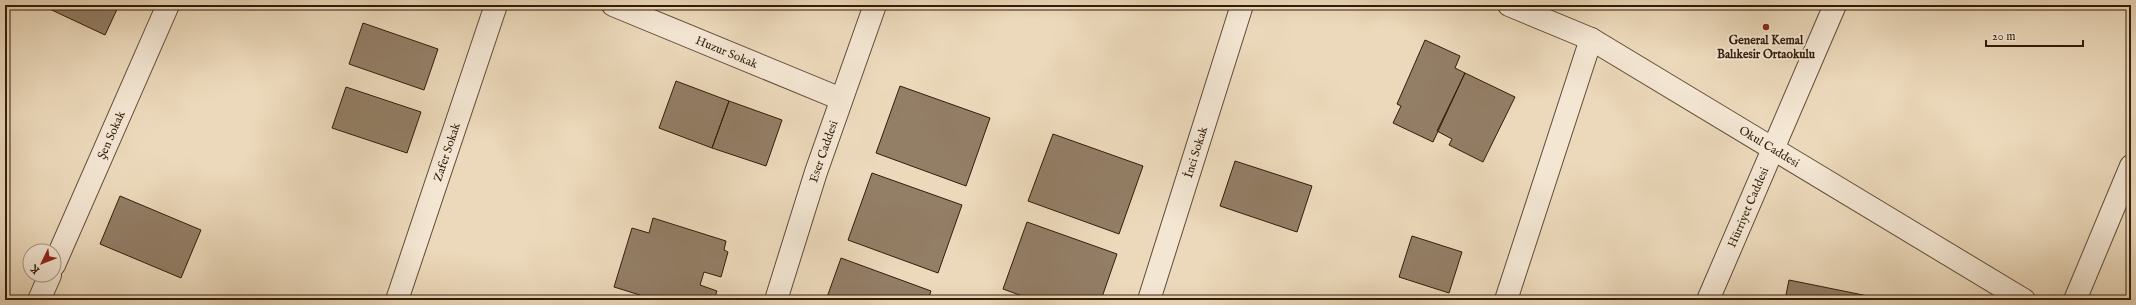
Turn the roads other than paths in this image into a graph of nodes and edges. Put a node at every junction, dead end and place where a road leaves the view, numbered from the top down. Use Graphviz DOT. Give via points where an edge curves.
graph roads {
  1 [pos="168,5"];
  2 [pos="496,5"];
  3 [pos="613,5"];
  4 [pos="875,5"];
  5 [pos="1242,5"];
  6 [pos="1509,5"];
  7 [pos="1835,5"];
  8 [pos="1591,39"];
  9 [pos="841,100"];
  10 [pos="1773,149"];
  11 [pos="2131,166"];
  12 [pos="62,247"];
  13 [pos="46,283"];
  14 [pos="1999,294"];
  15 [pos="39,300"];
  16 [pos="397,300"];
  17 [pos="776,300"];
  18 [pos="1149,300"];
  19 [pos="1506,300"];
  20 [pos="1708,300"];
  21 [pos="2024,300"];
  22 [pos="2075,300"];
  1 -- 12 [label="street, Şen Sokak"];
  2 -- 16 [label="street, Zafer Sokak"];
  3 -- 9 [label="street, Huzur Sokak"];
  4 -- 9 [label="street, Eser Caddesi"];
  5 -- 18 [label="street, İnci Sokak"];
  6 -- 8 [label="street, Okul Caddesi"];
  7 -- 10 [label="street, Hürriyet Caddesi"];
  8 -- 10 [label="street, Okul Caddesi"];
  8 -- 19 [label="street"];
  9 -- 17 [label="street, Eser Caddesi"];
  10 -- 14 [label="street, Okul Caddesi"];
  10 -- 20 [label="street, Hürriyet Caddesi"];
  11 -- 22 [label="street"];
  13 -- 15 [label="street"];
  14 -- 21 [label="street, Okul Caddesi"];
}
